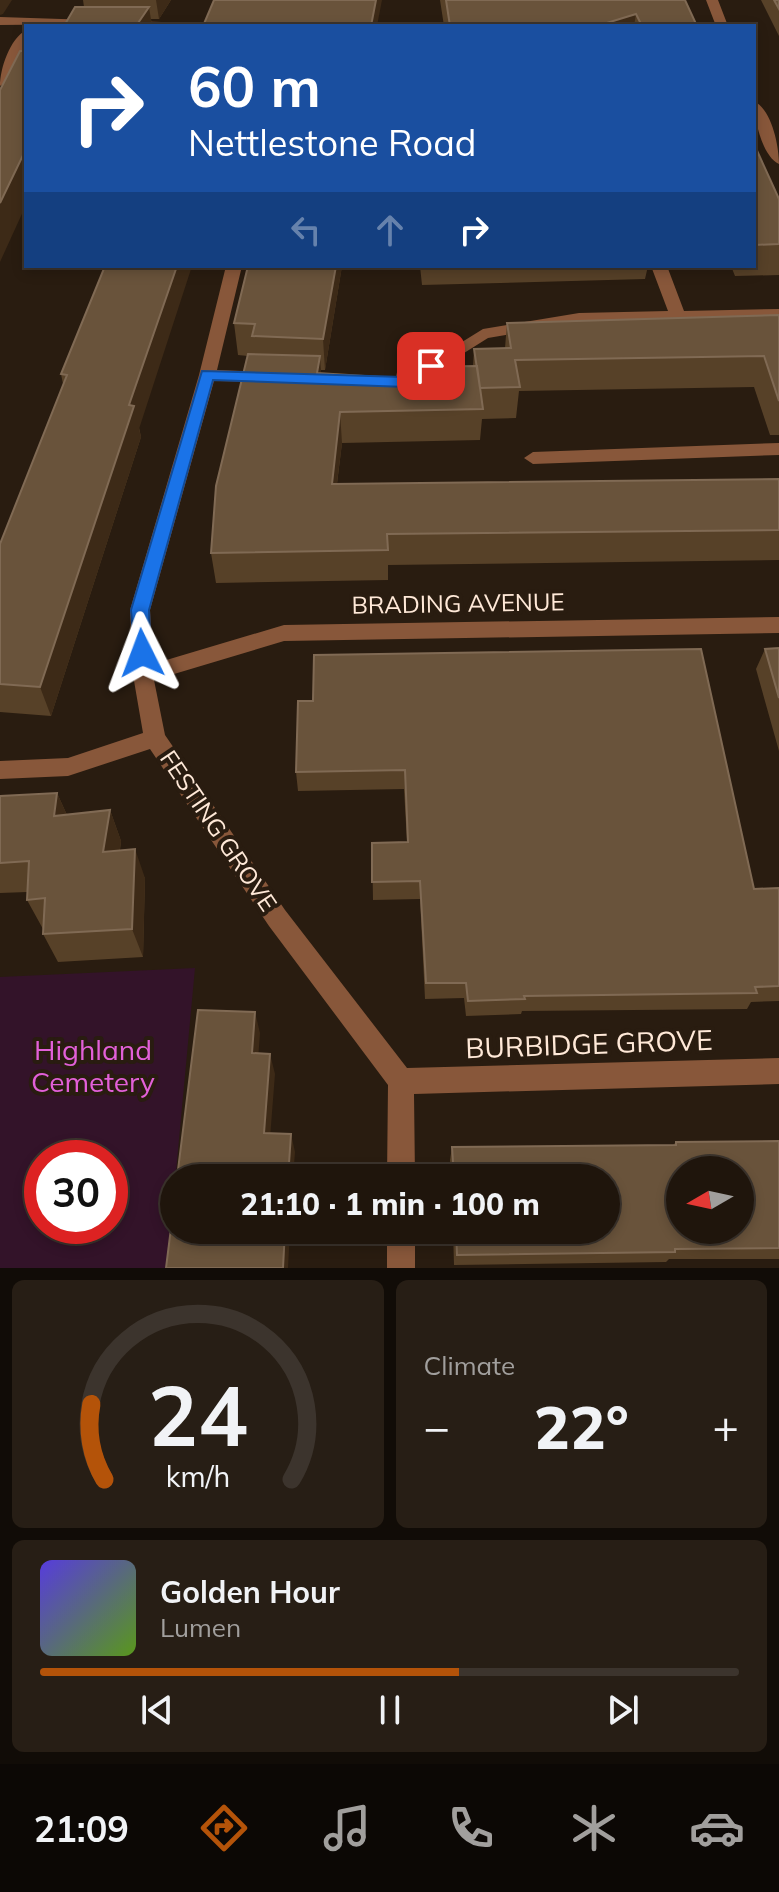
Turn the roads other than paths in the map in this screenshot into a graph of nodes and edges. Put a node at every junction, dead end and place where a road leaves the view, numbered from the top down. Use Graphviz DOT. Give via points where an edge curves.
graph roads {
  1 [pos="712,0"];
  2 [pos="0,21"];
  3 [pos="721,24"];
  4 [pos="24,26"];
  5 [pos="24,38"];
  6 [pos="0,82"];
  7 [pos="756,114"];
  8 [pos="779,160"];
  9 [pos="234,268"];
  10 [pos="660,268"];
  11 [pos="677,314"];
  12 [pos="779,314"];
  13 [pos="207,375"];
  14 [pos="283,377"];
  15 [pos="390,381"];
  16 [pos="779,449"];
  17 [pos="533,458"];
  18 [pos="779,625"];
  19 [pos="143,675"];
  20 [pos="155,738"];
  21 [pos="0,770"];
  22 [pos="779,1071"];
  23 [pos="401,1081"];
  24 [pos="401,1164"];
  25 [pos="401,1244"];
  26 [pos="401,1268"];
  1 -- 3 [label="street"];
  2 -- 4 [label="street"];
  5 -- 6 [label="street"];
  7 -- 8 [label="street"];
  9 -- 13 [label="street, FESTING GROVE"];
  10 -- 11 [label="street"];
  11 -- 12 [label="street"];
  11 -- 15 [label="street" via="579,318 483,334 406,382"];
  13 -- 14 [label="street"];
  13 -- 19 [label="street, FESTING GROVE" via="140,610"];
  16 -- 17 [label="street"];
  18 -- 19 [label="street, BRADING AVENUE" via="284,633"];
  19 -- 20 [label="street, FESTING GROVE"];
  20 -- 21 [label="street" via="68,767"];
  20 -- 23 [label="street, FESTING GROVE" via="277,918"];
  22 -- 23 [label="street, BURBIDGE GROVE"];
  23 -- 24 [label="street"];
  25 -- 26 [label="street"];
}
